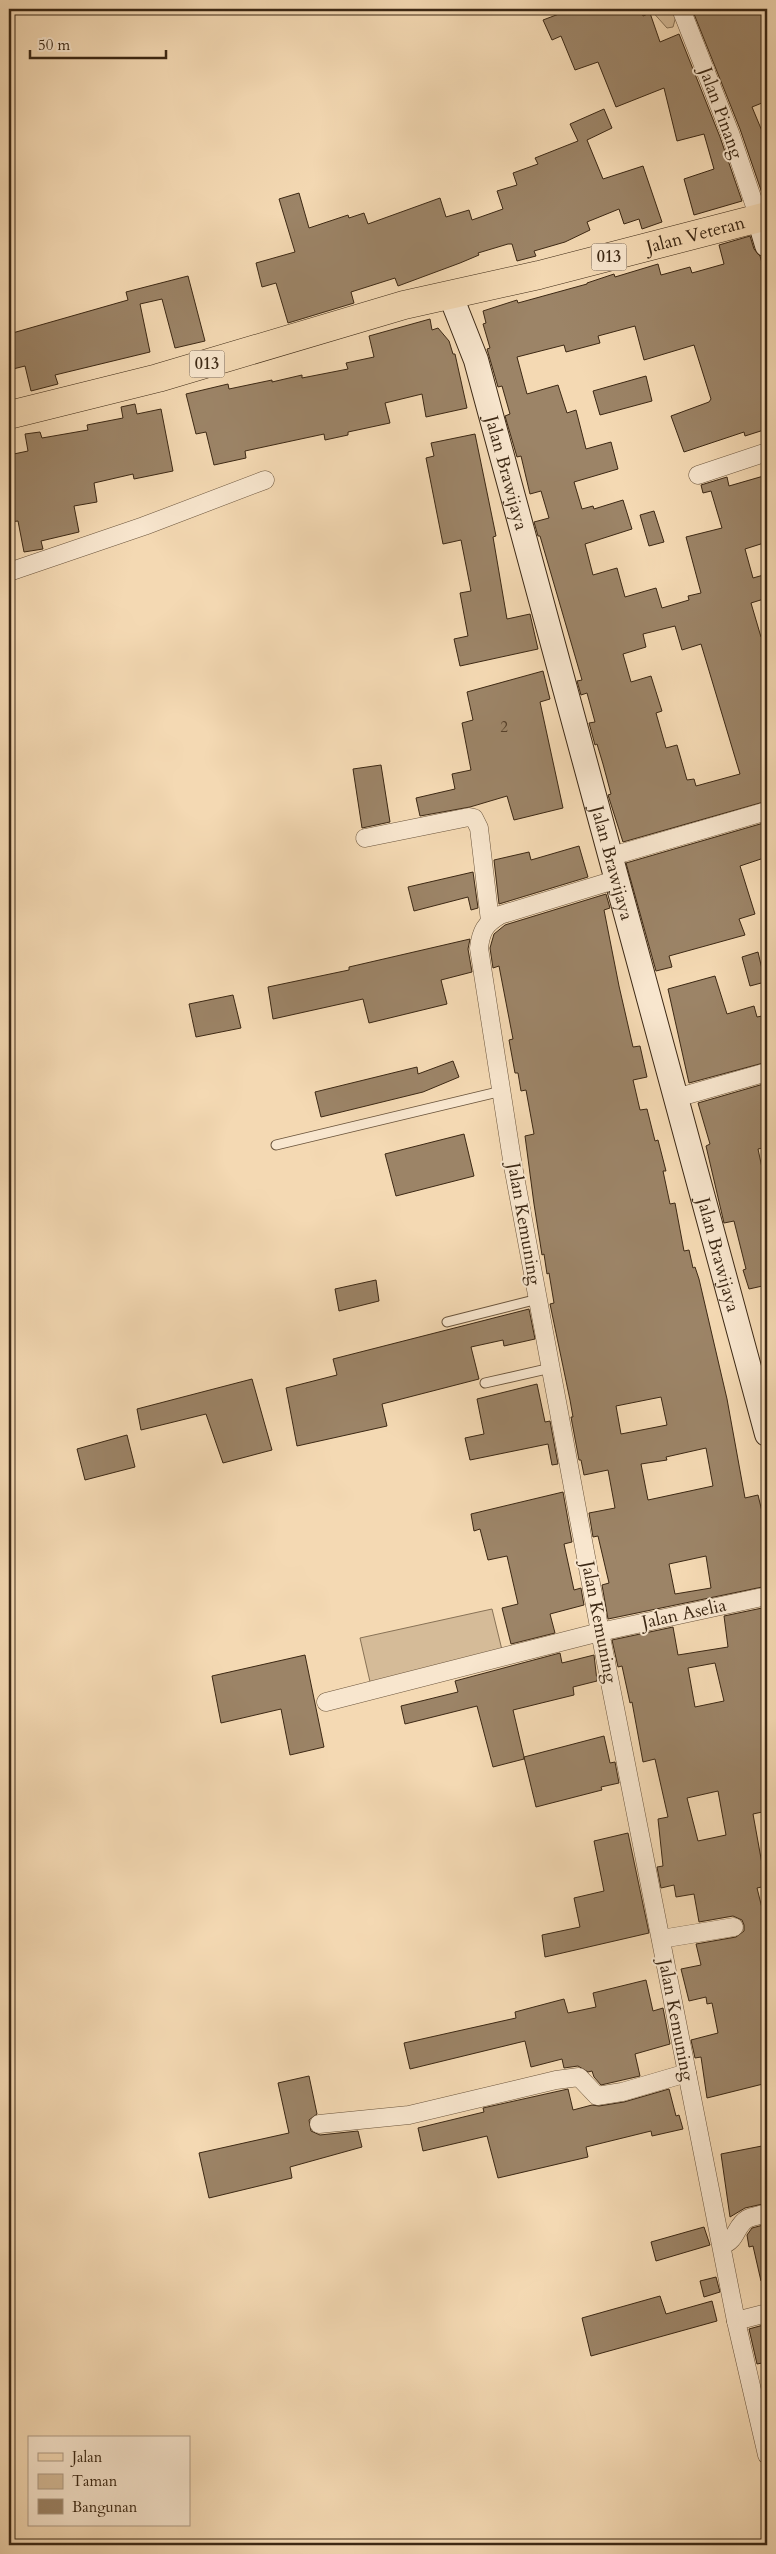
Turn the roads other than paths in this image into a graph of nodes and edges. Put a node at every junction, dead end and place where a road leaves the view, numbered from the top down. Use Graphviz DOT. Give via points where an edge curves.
graph roads {
  1 [pos="681,9"];
  2 [pos="763,217"];
  3 [pos="767,245"];
  4 [pos="450,294"];
  5 [pos="9,415"];
  6 [pos="767,452"];
  7 [pos="698,475"];
  8 [pos="264,480"];
  9 [pos="9,572"];
  10 [pos="767,811"];
  11 [pos="365,838"];
  12 [pos="612,856"];
  13 [pos="618,879"];
  14 [pos="490,921"];
  15 [pos="767,1072"];
  16 [pos="502,1091"];
  17 [pos="676,1098"];
  18 [pos="276,1145"];
  19 [pos="538,1298"];
  20 [pos="447,1322"];
  21 [pos="551,1368"];
  22 [pos="485,1383"];
  23 [pos="767,1434"];
  24 [pos="767,1596"];
  25 [pos="600,1632"];
  26 [pos="326,1702"];
  27 [pos="734,1927"];
  28 [pos="660,1939"];
  29 [pos="687,2073"];
  30 [pos="320,2124"];
  31 [pos="767,2213"];
  32 [pos="722,2245"];
  33 [pos="767,2313"];
  34 [pos="736,2321"];
  35 [pos="767,2455"];
  1 -- 2 [label="street, Jalan Pinang"];
  2 -- 3 [label="main road"];
  2 -- 4 [label="main road, Jalan Veteran / 013" via="539,275"];
  4 -- 5 [label="main road, 013" via="158,378"];
  4 -- 12 [label="main road, Jalan Brawijaya" via="476,360"];
  6 -- 7 [label="street"];
  8 -- 9 [label="street" via="144,526"];
  10 -- 12 [label="street"];
  11 -- 14 [label="street" via="474,818 479,828"];
  12 -- 13 [label="main road, Jalan Brawijaya"];
  13 -- 14 [label="street" via="500,915"];
  13 -- 17 [label="main road, Jalan Brawijaya"];
  14 -- 16 [label="street, Jalan Kemuning" via="481,932 479,948"];
  15 -- 17 [label="street"];
  16 -- 18 [label="lane"];
  16 -- 19 [label="street, Jalan Kemuning"];
  17 -- 23 [label="main road, Jalan Brawijaya"];
  19 -- 20 [label="lane"];
  19 -- 21 [label="street, Jalan Kemuning"];
  21 -- 22 [label="lane"];
  21 -- 25 [label="street, Jalan Kemuning"];
  24 -- 25 [label="street, Jalan Aselia"];
  25 -- 26 [label="street, Jalan Aselia"];
  25 -- 28 [label="street, Jalan Kemuning"];
  27 -- 28 [label="street"];
  28 -- 29 [label="street, Jalan Kemuning"];
  29 -- 30 [label="street" via="597,2096 579,2077 563,2079 409,2115"];
  29 -- 32 [label="street, Jalan Kemuning"];
  31 -- 32 [label="street" via="748,2218 732,2241"];
  32 -- 34 [label="street, Jalan Kemuning"];
  33 -- 34 [label="street"];
  34 -- 35 [label="street, Jalan Kemuning"];
}
